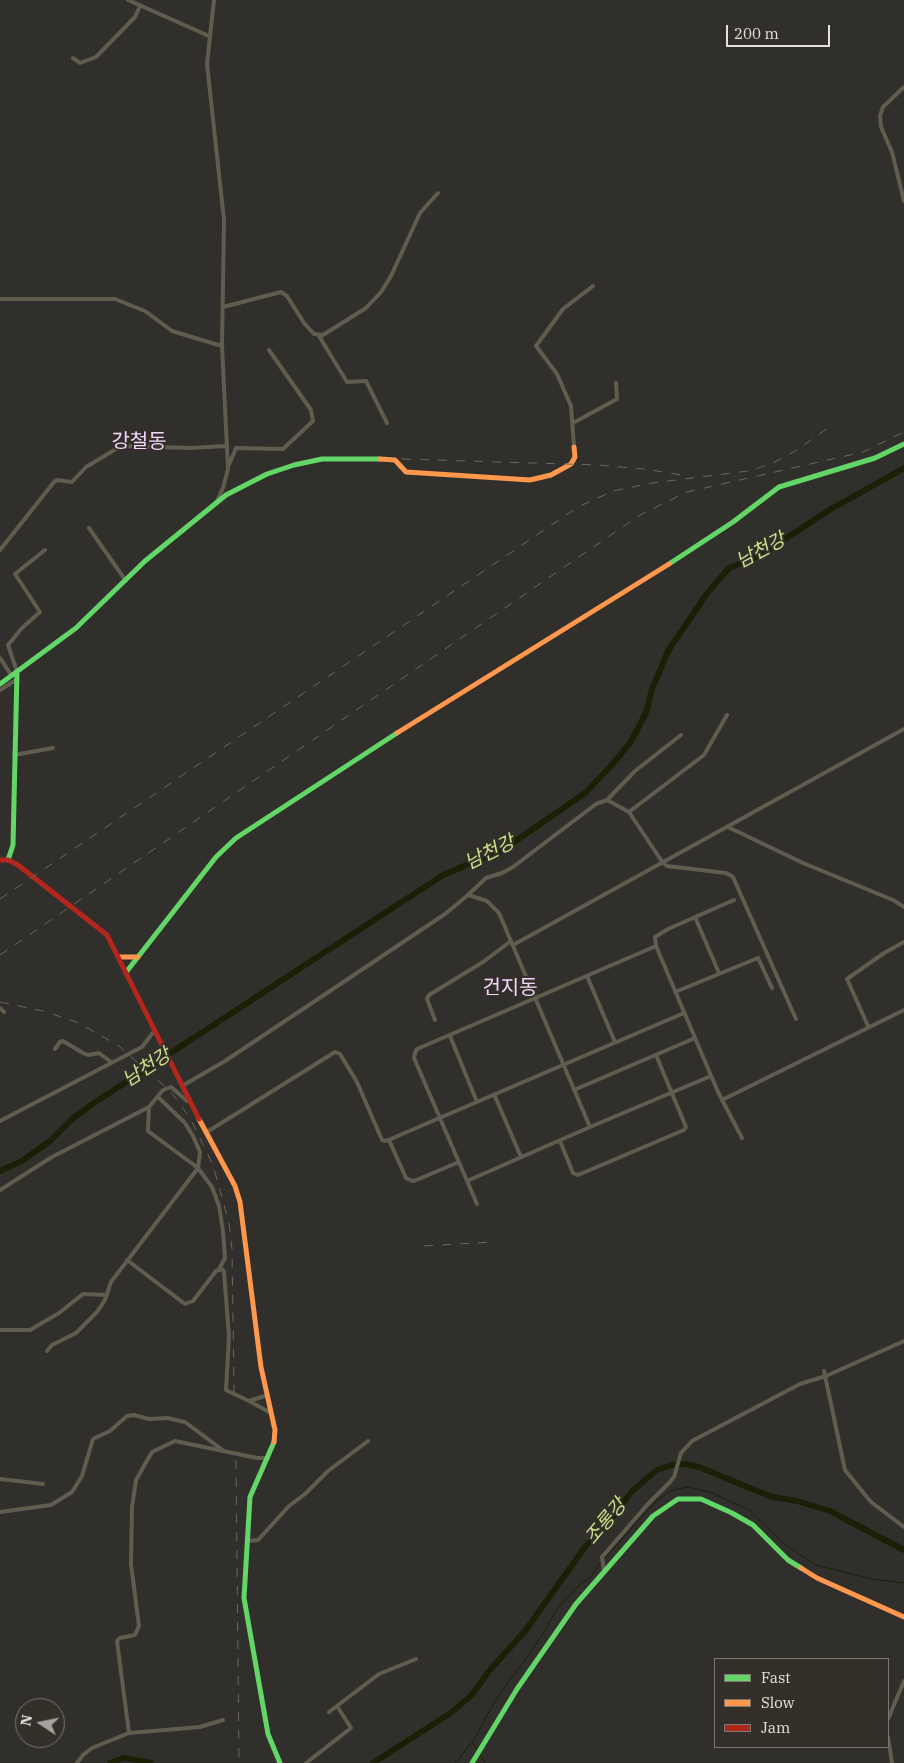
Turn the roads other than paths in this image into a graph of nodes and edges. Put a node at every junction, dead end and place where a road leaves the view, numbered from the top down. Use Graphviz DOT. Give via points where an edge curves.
graph roads {
  1 [pos="128,0"];
  2 [pos="214,0"];
  3 [pos="140,6"];
  4 [pos="210,36"];
  5 [pos="73,58"];
  6 [pos="904,87"];
  7 [pos="438,193"];
  8 [pos="904,201"];
  9 [pos="594,286"];
  10 [pos="0,299"];
  11 [pos="224,307"];
  12 [pos="319,336"];
  13 [pos="222,346"];
  14 [pos="270,350"];
  15 [pos="616,383"];
  16 [pos="387,423"];
  17 [pos="572,423"];
  18 [pos="904,444"];
  19 [pos="226,446"];
  20 [pos="574,447"];
  21 [pos="228,469"];
  22 [pos="216,503"];
  23 [pos="89,528"];
  24 [pos="0,550"];
  25 [pos="45,550"];
  26 [pos="126,581"];
  27 [pos="0,658"];
  28 [pos="15,676"];
  29 [pos="0,684"];
  30 [pos="0,690"];
  31 [pos="727,715"];
  32 [pos="904,729"];
  33 [pos="681,735"];
  34 [pos="53,748"];
  35 [pos="14,755"];
  36 [pos="607,800"];
  37 [pos="629,812"];
  38 [pos="728,827"];
  39 [pos="0,860"];
  40 [pos="8,860"];
  41 [pos="662,863"];
  42 [pos="468,896"];
  43 [pos="734,900"];
  44 [pos="904,907"];
  45 [pos="695,917"];
  46 [pos="904,942"];
  47 [pos="512,943"];
  48 [pos="656,946"];
  49 [pos="119,957"];
  50 [pos="138,957"];
  51 [pos="127,971"];
  52 [pos="719,973"];
  53 [pos="587,976"];
  54 [pos="772,988"];
  55 [pos="675,992"];
  56 [pos="536,999"];
  57 [pos="0,1008"];
  58 [pos="904,1010"];
  59 [pos="4,1012"];
  60 [pos="684,1013"];
  61 [pos="796,1019"];
  62 [pos="435,1020"];
  63 [pos="868,1026"];
  64 [pos="155,1030"];
  65 [pos="450,1036"];
  66 [pos="695,1038"];
  67 [pos="615,1042"];
  68 [pos="55,1049"];
  69 [pos="656,1055"];
  70 [pos="112,1062"];
  71 [pos="563,1064"];
  72 [pos="711,1076"];
  73 [pos="182,1086"];
  74 [pos="574,1090"];
  75 [pos="672,1093"];
  76 [pos="494,1094"];
  77 [pos="158,1097"];
  78 [pos="722,1100"];
  79 [pos="478,1102"];
  80 [pos="191,1104"];
  81 [pos="149,1107"];
  82 [pos="441,1118"];
  83 [pos="0,1121"];
  84 [pos="590,1127"];
  85 [pos="207,1132"];
  86 [pos="742,1138"];
  87 [pos="389,1140"];
  88 [pos="560,1141"];
  89 [pos="521,1157"];
  90 [pos="458,1162"];
  91 [pos="198,1168"];
  92 [pos="467,1181"];
  93 [pos="0,1190"];
  94 [pos="477,1204"];
  95 [pos="127,1260"];
  96 [pos="219,1269"];
  97 [pos="106,1295"];
  98 [pos="0,1330"];
  99 [pos="904,1341"];
  100 [pos="47,1351"];
  101 [pos="824,1371"];
  102 [pos="826,1376"];
  103 [pos="268,1395"];
  104 [pos="249,1400"];
  105 [pos="272,1413"];
  106 [pos="368,1441"];
  107 [pos="226,1453"];
  108 [pos="268,1458"];
  109 [pos="0,1479"];
  110 [pos="43,1484"];
  111 [pos="0,1512"];
  112 [pos="904,1527"];
  113 [pos="247,1541"];
  114 [pos="604,1572"];
  115 [pos="904,1618"];
  116 [pos="416,1659"];
  117 [pos="904,1680"];
  118 [pos="338,1706"];
  119 [pos="329,1712"];
  120 [pos="889,1717"];
  121 [pos="223,1720"];
  122 [pos="129,1734"];
  123 [pos="889,1744"];
  124 [pos="77,1763"];
  125 [pos="280,1763"];
  126 [pos="306,1763"];
  127 [pos="472,1763"];
  128 [pos="892,1763"];
  1 -- 3 [label="street"];
  2 -- 4 [label="street"];
  3 -- 4 [label="street"];
  3 -- 5 [label="street" via="135,17 101,53 85,62 77,62"];
  4 -- 11 [label="street" via="207,64 224,220"];
  6 -- 8 [label="street" via="883,107 880,116"];
  7 -- 12 [label="street" via="420,213 381,292 366,308"];
  9 -- 17 [label="street" via="563,309 536,346 560,380 571,406"];
  10 -- 13 [label="street" via="116,299 150,314 172,331"];
  11 -- 12 [label="street" via="281,292 287,296 304,324"];
  11 -- 13 [label="street"];
  12 -- 16 [label="street" via="346,382 366,381"];
  13 -- 19 [label="street"];
  14 -- 21 [label="street" via="313,414 313,421 283,449 236,448"];
  15 -- 17 [label="street" via="617,399"];
  17 -- 20 [label="street"];
  18 -- 50 [label="main road" via="875,458 779,487 672,562 405,728 236,838 216,857"];
  19 -- 21 [label="street"];
  19 -- 24 [label="street" via="121,446 86,467 72,482 54,482"];
  20 -- 22 [label="main road" via="572,464 551,475 530,480 406,472 395,460 312,460 267,474"];
  21 -- 22 [label="street"];
  22 -- 26 [label="main road" via="145,561"];
  23 -- 26 [label="street"];
  25 -- 28 [label="street" via="15,574 40,612 8,645"];
  26 -- 28 [label="main road" via="67,635"];
  27 -- 28 [label="street"];
  28 -- 29 [label="main road"];
  28 -- 30 [label="street"];
  28 -- 35 [label="main road"];
  31 -- 37 [label="street" via="704,755"];
  32 -- 38 [label="street"];
  33 -- 36 [label="street" via="636,771"];
  34 -- 35 [label="street"];
  35 -- 40 [label="main road" via="12,845"];
  36 -- 37 [label="street"];
  36 -- 42 [label="street" via="596,804 513,867 486,878"];
  37 -- 41 [label="street"];
  38 -- 41 [label="street"];
  38 -- 44 [label="street"];
  39 -- 40 [label="main road"];
  40 -- 49 [label="main road" via="96,924 107,935"];
  41 -- 47 [label="street"];
  41 -- 61 [label="street" via="733,877"];
  42 -- 47 [label="street" via="492,905"];
  42 -- 73 [label="street" via="314,1002"];
  43 -- 45 [label="street"];
  45 -- 48 [label="street" via="655,937"];
  45 -- 52 [label="street"];
  46 -- 63 [label="street" via="848,979"];
  47 -- 56 [label="street"];
  47 -- 62 [label="street" via="429,995 427,999"];
  48 -- 53 [label="street"];
  48 -- 55 [label="street"];
  49 -- 50 [label="main road"];
  49 -- 51 [label="main road"];
  50 -- 51 [label="main road"];
  51 -- 64 [label="main road"];
  52 -- 54 [label="street" via="758,958"];
  52 -- 55 [label="street"];
  53 -- 56 [label="street"];
  53 -- 67 [label="street"];
  55 -- 60 [label="street"];
  56 -- 65 [label="street"];
  56 -- 71 [label="street"];
  57 -- 59 [label="street"];
  58 -- 63 [label="street"];
  60 -- 66 [label="street"];
  60 -- 67 [label="street"];
  63 -- 78 [label="street"];
  64 -- 70 [label="street" via="142,1047"];
  64 -- 73 [label="main road"];
  65 -- 79 [label="street"];
  65 -- 82 [label="street" via="417,1050 414,1056"];
  66 -- 69 [label="street"];
  66 -- 72 [label="street"];
  67 -- 71 [label="street"];
  68 -- 70 [label="street" via="62,1041 88,1055 99,1053"];
  69 -- 74 [label="street"];
  69 -- 75 [label="street"];
  70 -- 83 [label="street"];
  71 -- 74 [label="street"];
  71 -- 76 [label="street"];
  72 -- 75 [label="street"];
  72 -- 78 [label="street"];
  73 -- 80 [label="main road"];
  74 -- 84 [label="street"];
  75 -- 84 [label="street"];
  75 -- 88 [label="street" via="686,1128 629,1154 575,1174"];
  76 -- 79 [label="street"];
  76 -- 89 [label="street"];
  77 -- 80 [label="street" via="171,1087"];
  77 -- 81 [label="street"];
  77 -- 91 [label="street" via="185,1123 193,1136 200,1152"];
  78 -- 86 [label="street"];
  79 -- 82 [label="street"];
  80 -- 85 [label="main road"];
  81 -- 91 [label="street" via="148,1131"];
  81 -- 93 [label="street" via="52,1157"];
  82 -- 87 [label="street"];
  82 -- 90 [label="street"];
  84 -- 88 [label="street"];
  85 -- 87 [label="street" via="335,1052 340,1054 357,1082 382,1140"];
  85 -- 103 [label="main road" via="240,1202 261,1367"];
  87 -- 90 [label="street" via="406,1178 410,1180"];
  88 -- 89 [label="street"];
  89 -- 92 [label="street"];
  90 -- 92 [label="street"];
  91 -- 95 [label="street"];
  91 -- 96 [label="street" via="212,1187 220,1213 225,1258"];
  92 -- 94 [label="street"];
  95 -- 96 [label="street" via="185,1304 193,1301"];
  95 -- 97 [label="street"];
  96 -- 104 [label="street" via="224,1272 228,1294 226,1386 228,1392"];
  97 -- 98 [label="street" via="83,1294 60,1313 30,1330"];
  97 -- 100 [label="street" via="97,1312 81,1329 52,1344"];
  99 -- 102 [label="street"];
  101 -- 102 [label="street"];
  102 -- 112 [label="street" via="842,1460 848,1475 871,1502"];
  102 -- 114 [label="street" via="800,1384 688,1445 679,1457 670,1483 603,1555"];
  103 -- 104 [label="street"];
  103 -- 105 [label="main road"];
  104 -- 105 [label="street"];
  105 -- 108 [label="main road" via="275,1435"];
  106 -- 113 [label="street" via="289,1506 258,1540"];
  107 -- 108 [label="street"];
  107 -- 111 [label="street" via="190,1424 167,1418 127,1416 110,1431 93,1439 82,1476 72,1492 51,1505"];
  107 -- 122 [label="street" via="184,1442 167,1444 152,1452 136,1480 131,1564 140,1626 135,1635 120,1638 117,1642"];
  108 -- 113 [label="main road" via="250,1497"];
  109 -- 110 [label="street"];
  113 -- 125 [label="main road" via="246,1612 268,1734"];
  114 -- 115 [label="main road" via="656,1512 678,1499 696,1498 748,1522 788,1560 825,1583"];
  114 -- 127 [label="main road" via="576,1604 536,1661"];
  116 -- 118 [label="street" via="379,1674"];
  117 -- 120 [label="street"];
  118 -- 119 [label="street"];
  118 -- 126 [label="street" via="351,1728"];
  121 -- 122 [label="street" via="200,1727"];
  122 -- 124 [label="street" via="92,1748"];
  123 -- 128 [label="street"];
}
